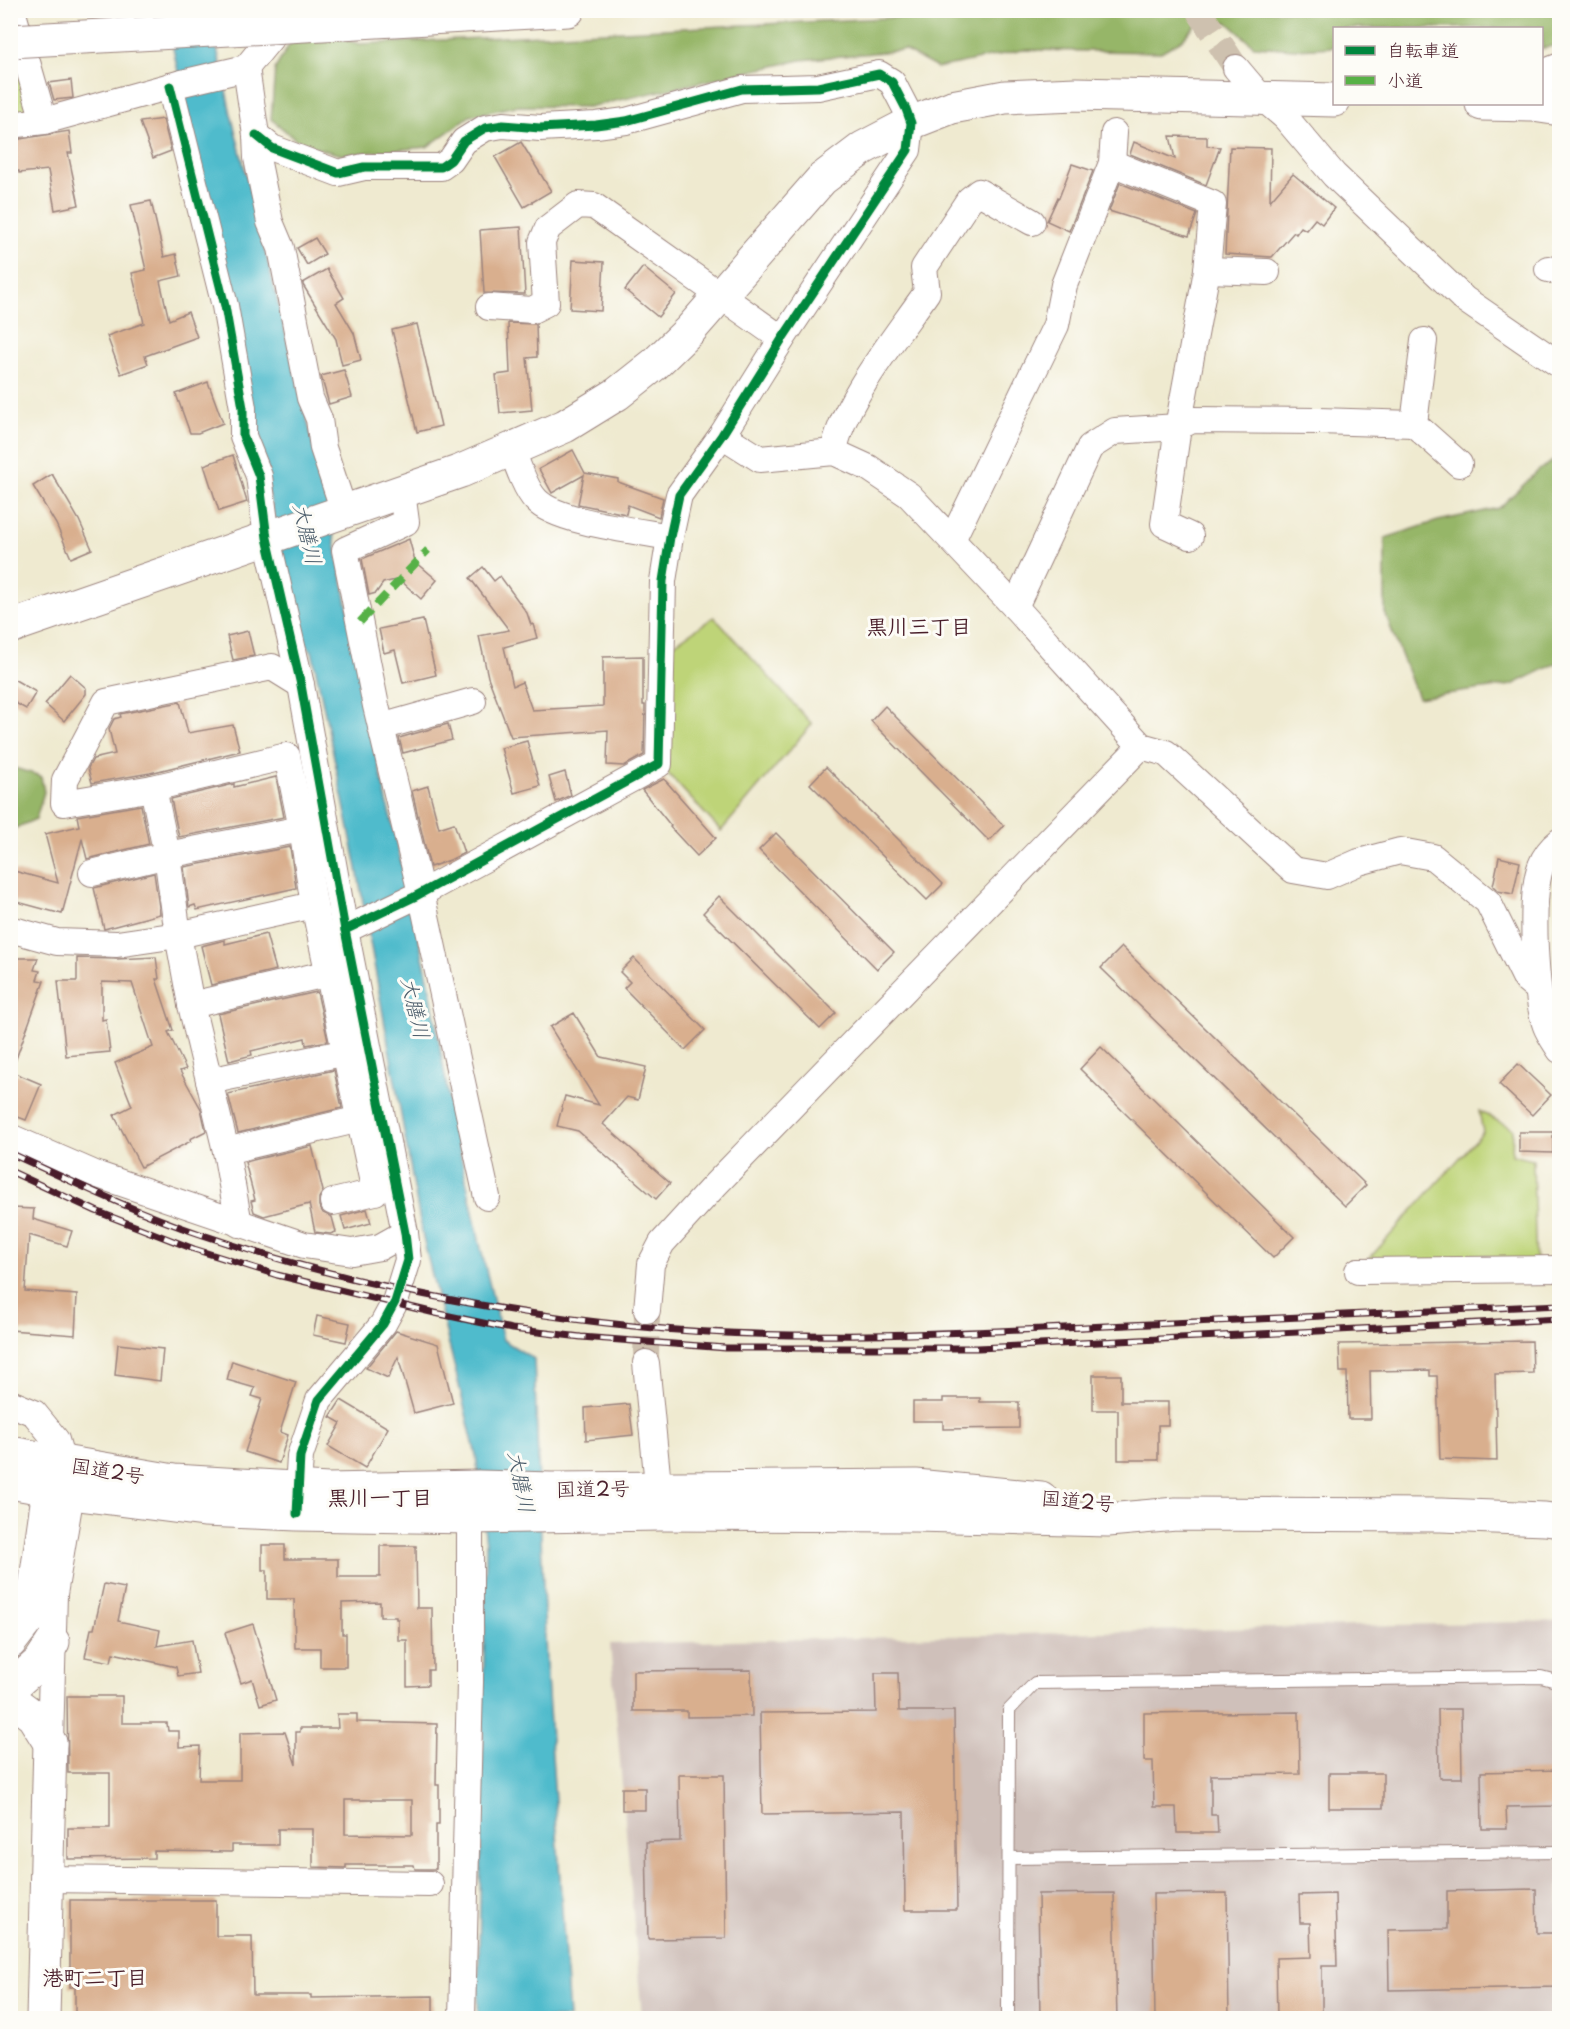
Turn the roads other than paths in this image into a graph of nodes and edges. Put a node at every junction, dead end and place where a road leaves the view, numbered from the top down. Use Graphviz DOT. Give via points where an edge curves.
graph roads {
  1 [pos="12,10"];
  2 [pos="272,10"];
  3 [pos="567,10"];
  4 [pos="10,41"];
  5 [pos="1560,66"];
  6 [pos="1236,68"];
  7 [pos="241,69"];
  8 [pos="174,85"];
  9 [pos="1543,97"];
  10 [pos="1263,98"];
  11 [pos="1333,100"];
  12 [pos="44,121"];
  13 [pos="911,123"];
  14 [pos="10,125"];
  15 [pos="1114,133"];
  16 [pos="256,135"];
  17 [pos="1112,163"];
  18 [pos="1032,222"];
  19 [pos="1207,270"];
  20 [pos="1267,272"];
  21 [pos="720,296"];
  22 [pos="489,307"];
  23 [pos="782,339"];
  24 [pos="1424,341"];
  25 [pos="1560,365"];
  26 [pos="1414,424"];
  27 [pos="1178,427"];
  28 [pos="722,435"];
  29 [pos="512,450"];
  30 [pos="834,452"];
  31 [pos="1459,464"];
  32 [pos="402,492"];
  33 [pos="340,512"];
  34 [pos="271,536"];
  35 [pos="1190,536"];
  36 [pos="670,537"];
  37 [pos="952,540"];
  38 [pos="1016,607"];
  39 [pos="10,627"];
  40 [pos="301,685"];
  41 [pos="473,701"];
  42 [pos="381,727"];
  43 [pos="1141,746"];
  44 [pos="153,788"];
  45 [pos="304,837"];
  46 [pos="1560,841"];
  47 [pos="167,855"];
  48 [pos="332,858"];
  49 [pos="92,873"];
  50 [pos="417,895"];
  51 [pos="314,905"];
  52 [pos="352,926"];
  53 [pos="10,929"];
  54 [pos="178,935"];
  55 [pos="330,973"];
  56 [pos="1538,989"];
  57 [pos="190,1005"];
  58 [pos="1560,1050"];
  59 [pos="346,1052"];
  60 [pos="209,1081"];
  61 [pos="360,1119"];
  62 [pos="10,1137"];
  63 [pos="226,1150"];
  64 [pos="487,1197"];
  65 [pos="333,1202"];
  66 [pos="239,1224"];
  67 [pos="405,1233"];
  68 [pos="1560,1269"];
  69 [pos="1358,1271"];
  70 [pos="647,1310"];
  71 [pos="646,1362"];
  72 [pos="10,1403"];
  73 [pos="10,1453"];
  74 [pos="10,1482"];
  75 [pos="61,1482"];
  76 [pos="298,1501"];
  77 [pos="660,1501"];
  78 [pos="475,1507"];
  79 [pos="1560,1521"];
  80 [pos="10,1642"];
  81 [pos="53,1642"];
  82 [pos="1560,1682"];
  83 [pos="10,1688"];
  84 [pos="10,1702"];
  85 [pos="50,1743"];
  86 [pos="1560,1852"];
  87 [pos="1009,1858"];
  88 [pos="46,1879"];
  89 [pos="430,1884"];
  90 [pos="43,2019"];
  91 [pos="462,2019"];
  92 [pos="1008,2019"];
  1 -- 12 [label="street"];
  2 -- 7 [label="street" via="273,35"];
  3 -- 4 [label="main road, bridge"];
  5 -- 9 [label="street" via="1551,70"];
  6 -- 10 [label="street"];
  7 -- 8 [label="street"];
  7 -- 16 [label="street"];
  8 -- 12 [label="street"];
  8 -- 34 [label="street" via="225,306 243,408 243,436 259,476"];
  10 -- 11 [label="main road"];
  10 -- 13 [label="main road" via="1076,94 1005,97 952,108"];
  10 -- 25 [label="street" via="1285,117 1334,175 1464,299"];
  12 -- 14 [label="street"];
  13 -- 16 [label="street" via="892,82 879,74 818,87 742,88 626,121 485,128 464,141 441,167 364,167 338,173 272,148"];
  13 -- 21 [label="main road" via="863,148 822,179"];
  13 -- 23 [label="street" via="908,150"];
  15 -- 17 [label="street"];
  16 -- 33 [label="street" via="270,222 280,248 310,398 319,419"];
  17 -- 19 [label="street" via="1213,204"];
  17 -- 37 [label="street" via="1064,285 1056,325"];
  18 -- 30 [label="street" via="979,192 969,200 924,268 927,292 865,381 836,436"];
  19 -- 20 [label="street"];
  19 -- 27 [label="street"];
  21 -- 22 [label="street" via="594,206 578,205 548,228 542,242 546,303 532,310"];
  21 -- 23 [label="street"];
  21 -- 29 [label="main road" via="655,364 617,394 566,426"];
  23 -- 28 [label="street"];
  24 -- 26 [label="street"];
  26 -- 27 [label="street" via="1192,420"];
  26 -- 31 [label="street"];
  27 -- 35 [label="street" via="1164,524"];
  27 -- 38 [label="street" via="1115,431 1090,447"];
  28 -- 30 [label="street" via="760,459"];
  28 -- 36 [label="street" via="679,495"];
  29 -- 32 [label="main road"];
  29 -- 36 [label="street" via="534,498 544,508 566,517"];
  30 -- 37 [label="street" via="869,468 909,495"];
  32 -- 33 [label="main road"];
  32 -- 42 [label="street" via="406,522 345,550"];
  33 -- 34 [label="main road"];
  34 -- 39 [label="main road"];
  34 -- 40 [label="street"];
  36 -- 50 [label="street" via="663,581 659,764"];
  37 -- 38 [label="street"];
  38 -- 43 [label="street"];
  40 -- 44 [label="street" via="272,668 106,702 65,780 64,803"];
  40 -- 48 [label="street"];
  41 -- 42 [label="street"];
  42 -- 50 [label="street"];
  43 -- 56 [label="street" via="1166,753 1293,870 1327,876 1400,851 1433,857 1488,902 1526,979"];
  43 -- 70 [label="street" via="662,1243 651,1264"];
  44 -- 45 [label="street" via="286,756"];
  44 -- 47 [label="street"];
  45 -- 47 [label="street"];
  45 -- 48 [label="street"];
  45 -- 51 [label="street"];
  46 -- 56 [label="street" via="1549,850 1540,868 1533,915"];
  47 -- 49 [label="street"];
  47 -- 54 [label="street"];
  48 -- 52 [label="street"];
  50 -- 52 [label="street"];
  50 -- 64 [label="street"];
  51 -- 54 [label="street"];
  51 -- 55 [label="street"];
  52 -- 67 [label="street"];
  53 -- 54 [label="street" via="57,942 117,944"];
  54 -- 57 [label="street"];
  55 -- 57 [label="street"];
  55 -- 59 [label="street"];
  56 -- 58 [label="street" via="1546,1025"];
  57 -- 60 [label="street"];
  59 -- 60 [label="street"];
  59 -- 61 [label="street"];
  60 -- 63 [label="street"];
  61 -- 63 [label="street"];
  61 -- 65 [label="street" via="375,1192"];
  62 -- 66 [label="street" via="95,1174"];
  63 -- 66 [label="street"];
  66 -- 67 [label="street" via="304,1245 352,1252 380,1247"];
  67 -- 76 [label="street" via="408,1260 395,1302 383,1324 319,1400 300,1456"];
  68 -- 69 [label="street"];
  71 -- 77 [label="street"];
  72 -- 75 [label="street" via="34,1413 56,1440"];
  73 -- 75 [label="main road, 国道2号"];
  74 -- 75 [label="main road, 国道2号"];
  75 -- 76 [label="main road, 国道2号" via="174,1481"];
  75 -- 80 [label="main road" via="32,1615"];
  75 -- 81 [label="street"];
  76 -- 78 [label="main road, 国道2号" via="328,1490"];
  77 -- 78 [label="main road, 国道2号"];
  77 -- 79 [label="main road, 国道2号" via="915,1515 1108,1520 1176,1514 1441,1515"];
  78 -- 91 [label="street"];
  81 -- 83 [label="main road" via="40,1662"];
  81 -- 85 [label="street"];
  82 -- 87 [label="lane" via="1541,1677 1035,1683 1009,1710"];
  84 -- 85 [label="main road" via="33,1716"];
  85 -- 88 [label="main road"];
  86 -- 87 [label="lane"];
  87 -- 92 [label="lane"];
  88 -- 89 [label="street"];
  88 -- 90 [label="main road"];
}
